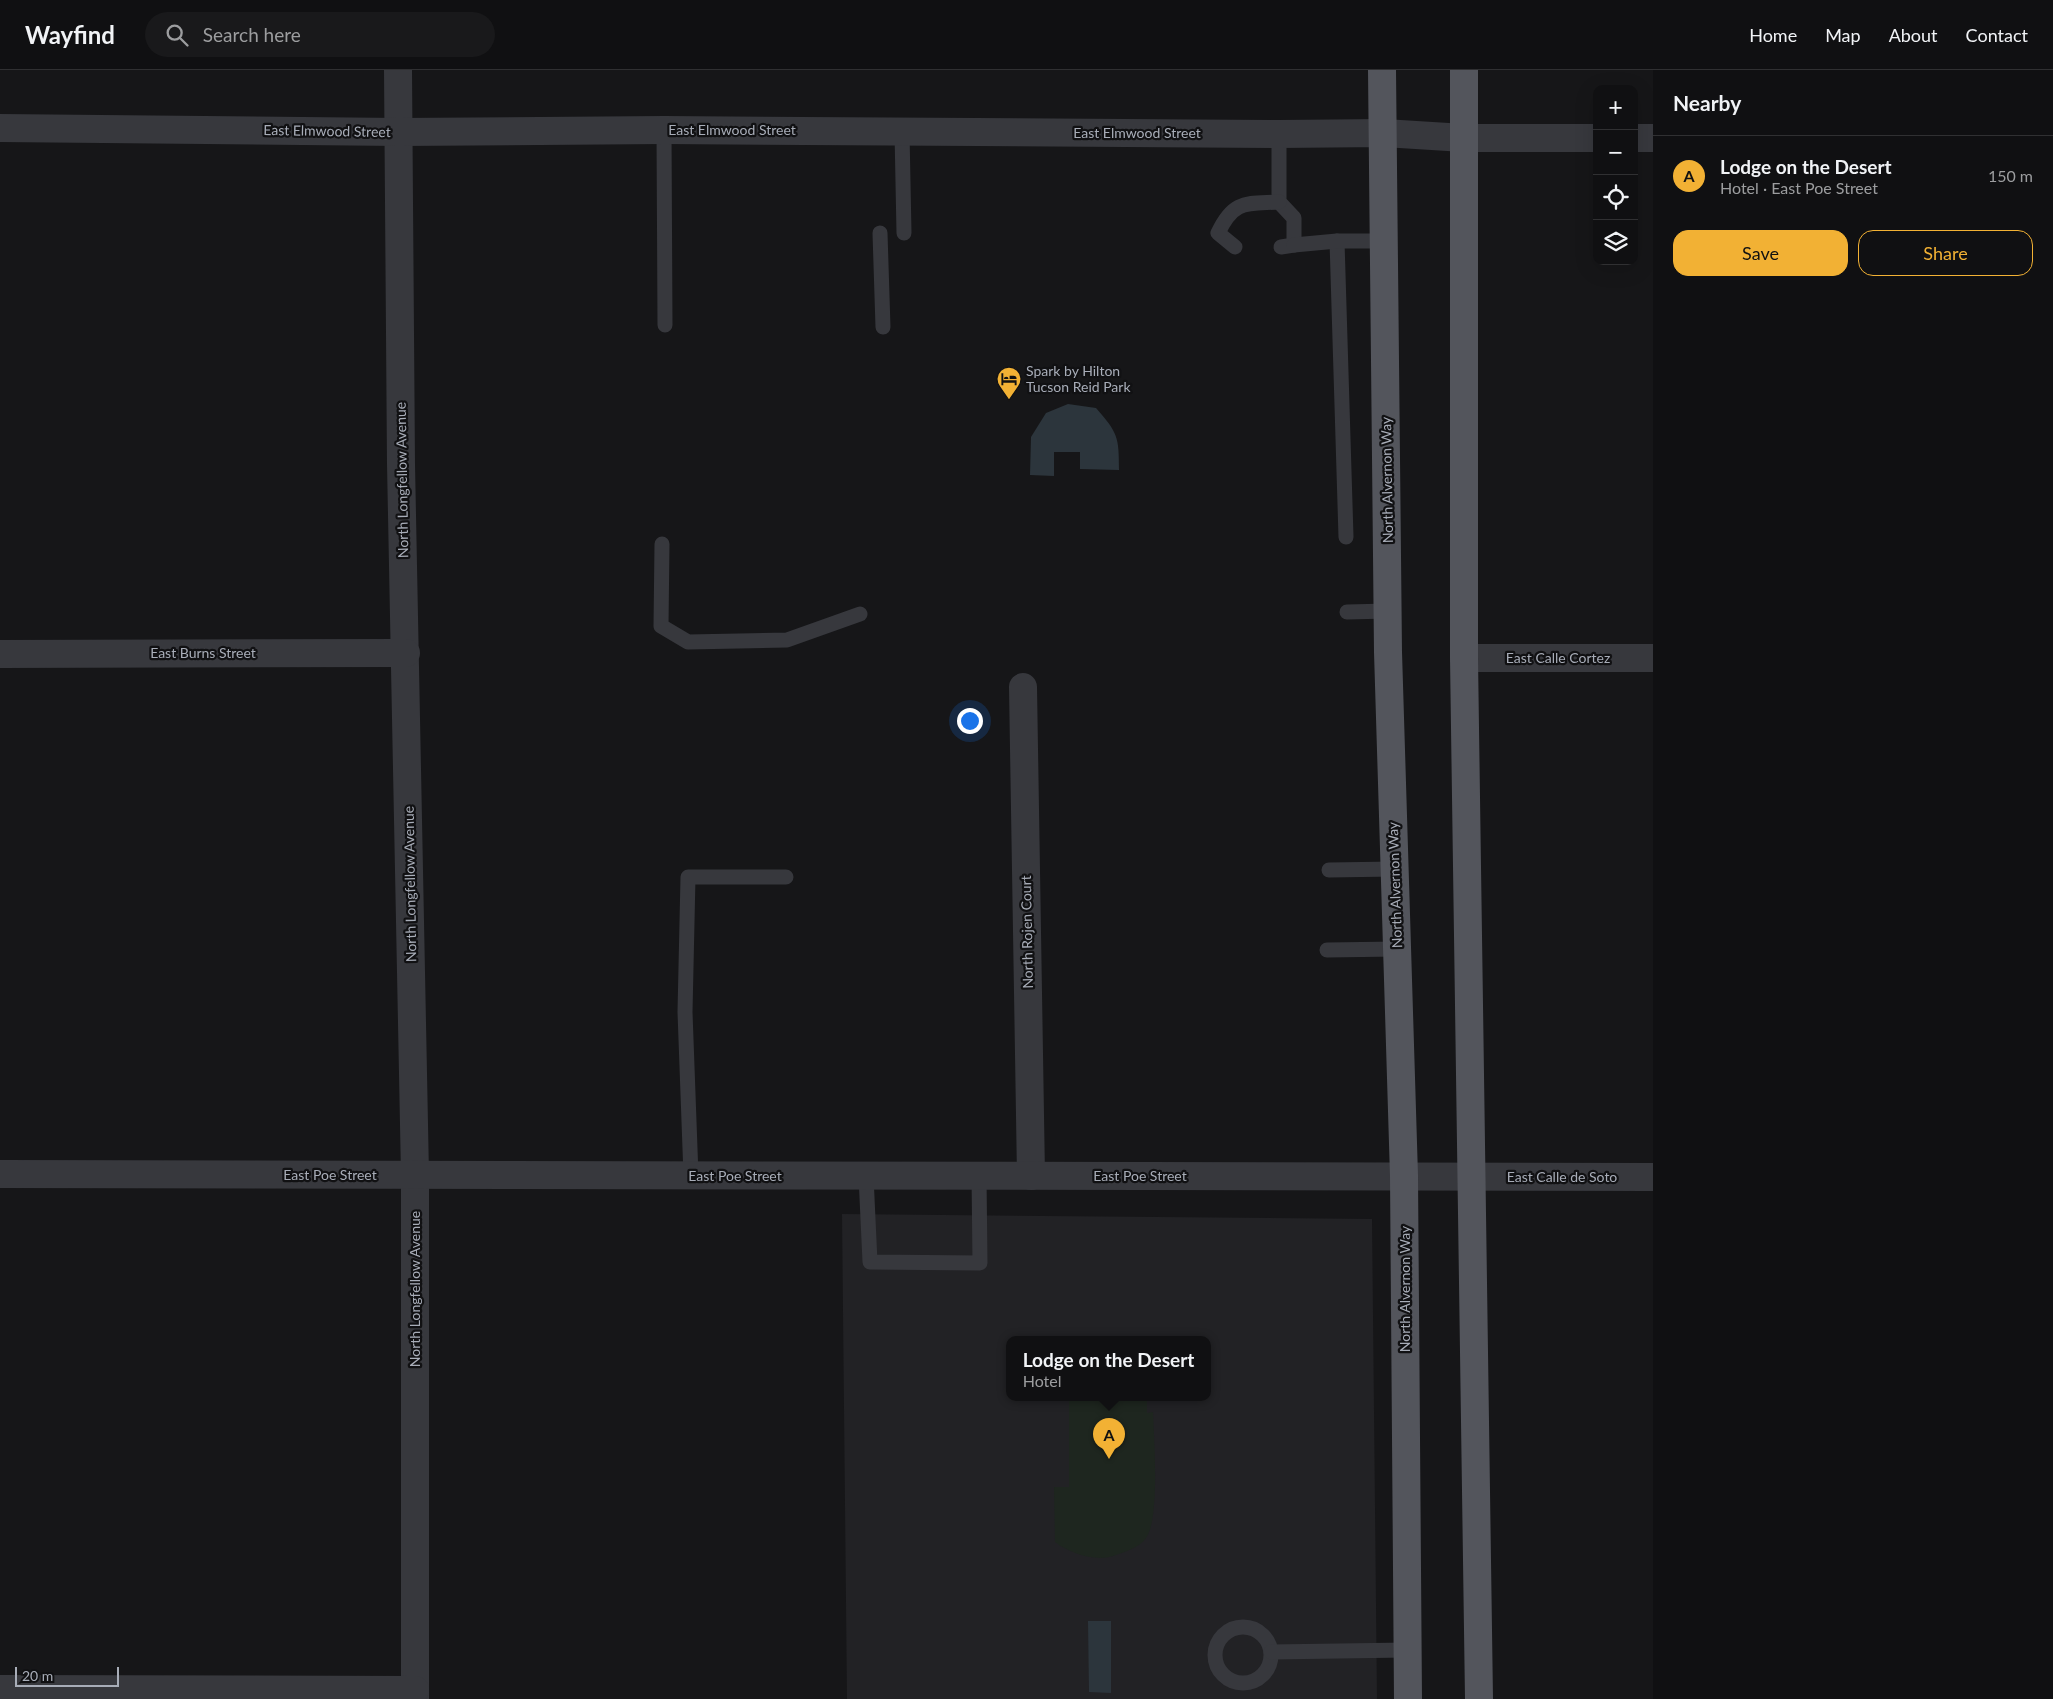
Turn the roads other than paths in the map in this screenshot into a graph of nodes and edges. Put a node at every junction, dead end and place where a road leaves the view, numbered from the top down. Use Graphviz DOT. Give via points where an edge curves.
graph roads {
  1 [pos="398,70"];
  2 [pos="1382,70"];
  3 [pos="1464,70"];
  4 [pos="0,128"];
  5 [pos="664,130"];
  6 [pos="399,132"];
  7 [pos="902,132"];
  8 [pos="1384,133"];
  9 [pos="1279,134"];
  10 [pos="1464,138"];
  11 [pos="1593,138"];
  12 [pos="1638,138"];
  13 [pos="1653,138"];
  14 [pos="1279,202"];
  15 [pos="880,232"];
  16 [pos="904,232"];
  17 [pos="1337,241"];
  18 [pos="1385,241"];
  19 [pos="1235,247"];
  20 [pos="664,325"];
  21 [pos="882,327"];
  22 [pos="1346,537"];
  23 [pos="662,544"];
  24 [pos="1388,611"];
  25 [pos="1347,612"];
  26 [pos="860,614"];
  27 [pos="406,653"];
  28 [pos="0,654"];
  29 [pos="1464,658"];
  30 [pos="1653,658"];
  31 [pos="1022,687"];
  32 [pos="1329,870"];
  33 [pos="1395,870"];
  34 [pos="786,878"];
  35 [pos="1397,949"];
  36 [pos="1327,950"];
  37 [pos="0,1174"];
  38 [pos="415,1175"];
  39 [pos="691,1176"];
  40 [pos="866,1176"];
  41 [pos="979,1176"];
  42 [pos="1031,1176"];
  43 [pos="1404,1176"];
  44 [pos="1470,1176"];
  45 [pos="1653,1177"];
  46 [pos="1407,1650"];
  47 [pos="1271,1652"];
  48 [pos="0,1689"];
  49 [pos="415,1694"];
  50 [pos="1408,1699"];
  51 [pos="1480,1699"];
  1 -- 6 [label="street, North Longfellow Avenue"];
  2 -- 8 [label="main road, North Alvernon Way"];
  3 -- 10 [label="main road"];
  4 -- 6 [label="street, East Elmwood Street"];
  5 -- 6 [label="street, East Elmwood Street"];
  5 -- 7 [label="street, East Elmwood Street"];
  5 -- 20 [label="lane"];
  6 -- 27 [label="street, North Longfellow Avenue"];
  7 -- 9 [label="street, East Elmwood Street"];
  7 -- 16 [label="lane"];
  8 -- 9 [label="street, East Elmwood Street"];
  8 -- 10 [label="street, East Elmwood Street"];
  8 -- 18 [label="main road, North Alvernon Way"];
  9 -- 14 [label="lane"];
  10 -- 11 [label="street, East Elmwood Street"];
  10 -- 29 [label="main road"];
  12 -- 13 [label="street"];
  14 -- 17 [label="lane" via="1294,218 1287,246"];
  14 -- 19 [label="lane" via="1244,203 1225,218 1218,232"];
  15 -- 21 [label="lane"];
  17 -- 18 [label="lane"];
  17 -- 22 [label="lane"];
  18 -- 24 [label="main road, North Alvernon Way"];
  23 -- 26 [label="lane" via="661,626 688,642 787,640"];
  24 -- 25 [label="lane"];
  24 -- 33 [label="main road, North Alvernon Way"];
  27 -- 28 [label="street, East Burns Street"];
  27 -- 38 [label="street, North Longfellow Avenue"];
  29 -- 30 [label="street, East Calle Cortez"];
  29 -- 44 [label="main road"];
  31 -- 42 [label="street, North Rojen Court"];
  32 -- 33 [label="lane"];
  33 -- 35 [label="main road, North Alvernon Way"];
  34 -- 39 [label="lane" via="688,877 686,1012"];
  35 -- 36 [label="lane"];
  35 -- 43 [label="main road, North Alvernon Way"];
  37 -- 38 [label="street, East Poe Street"];
  38 -- 39 [label="street, East Poe Street"];
  38 -- 49 [label="street, North Longfellow Avenue"];
  39 -- 40 [label="street, East Poe Street"];
  40 -- 41 [label="street, East Poe Street"];
  40 -- 41 [label="lane" via="870,1262 980,1263"];
  41 -- 42 [label="street, East Poe Street"];
  42 -- 43 [label="street, East Poe Street"];
  43 -- 44 [label="street, East Poe Street"];
  43 -- 46 [label="main road, North Alvernon Way"];
  44 -- 45 [label="street, East Calle de Soto"];
  44 -- 51 [label="main road"];
  46 -- 47 [label="lane"];
  46 -- 50 [label="main road, North Alvernon Way"];
  48 -- 49 [label="street"];
}
